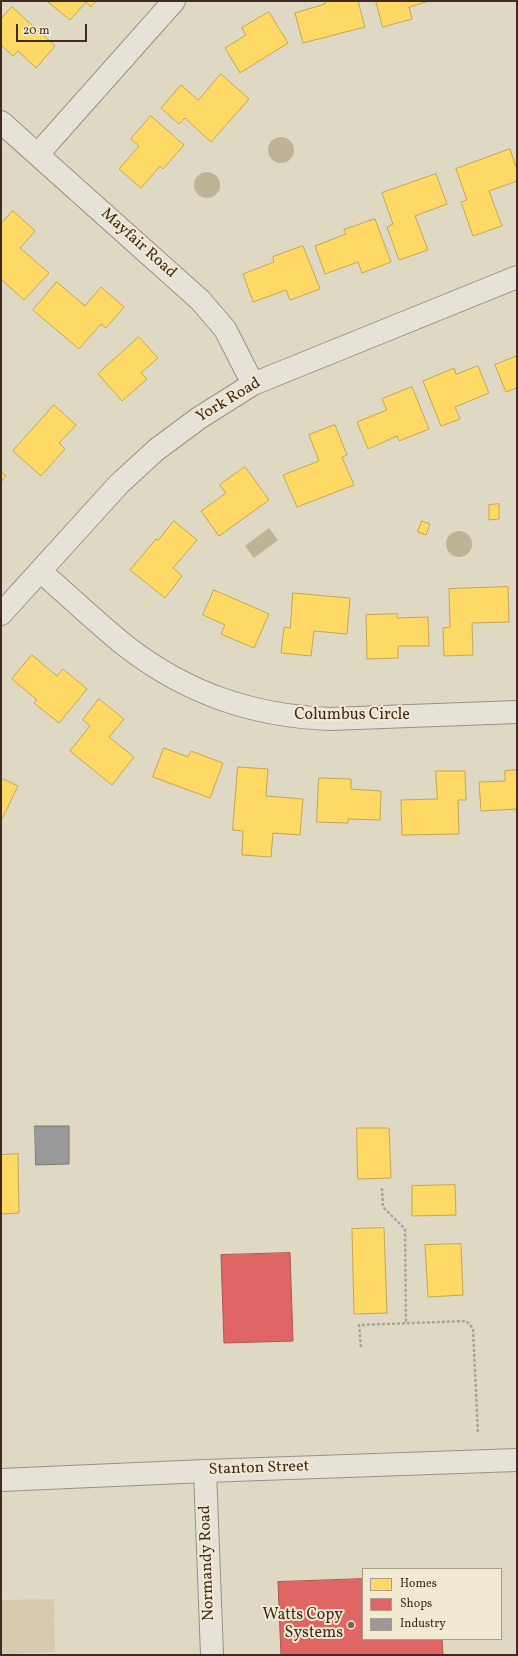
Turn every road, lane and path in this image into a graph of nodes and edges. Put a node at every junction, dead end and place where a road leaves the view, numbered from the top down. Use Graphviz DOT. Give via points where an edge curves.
graph roads {
  1 [pos="174,1"];
  2 [pos="1,122"];
  3 [pos="38,154"];
  4 [pos="517,277"];
  5 [pos="253,384"];
  6 [pos="40,571"];
  7 [pos="1,614"];
  8 [pos="517,712"];
  9 [pos="382,1188"];
  10 [pos="406,1323"];
  11 [pos="360,1347"];
  12 [pos="478,1434"];
  13 [pos="517,1460"];
  14 [pos="205,1471"];
  15 [pos="1,1480"];
  16 [pos="212,1655"];
  1 -- 3 [label="street"];
  2 -- 3 [label="street, Mayfair Road"];
  3 -- 5 [label="street, Mayfair Road" via="200,300 225,329"];
  4 -- 5 [label="street, York Road"];
  5 -- 6 [label="street, York Road" via="199,418 156,450 119,484"];
  6 -- 7 [label="street, York Road"];
  6 -- 8 [label="street, Columbus Circle" via="128,647 176,679 239,706 299,718 330,719"];
  9 -- 10 [label="path" via="383,1207 405,1229"];
  10 -- 11 [label="path" via="359,1324"];
  10 -- 12 [label="path" via="466,1321 473,1328"];
  13 -- 14 [label="street, Stanton Street"];
  14 -- 15 [label="street, Stanton Street"];
  14 -- 16 [label="street, Normandy Road"];
}
